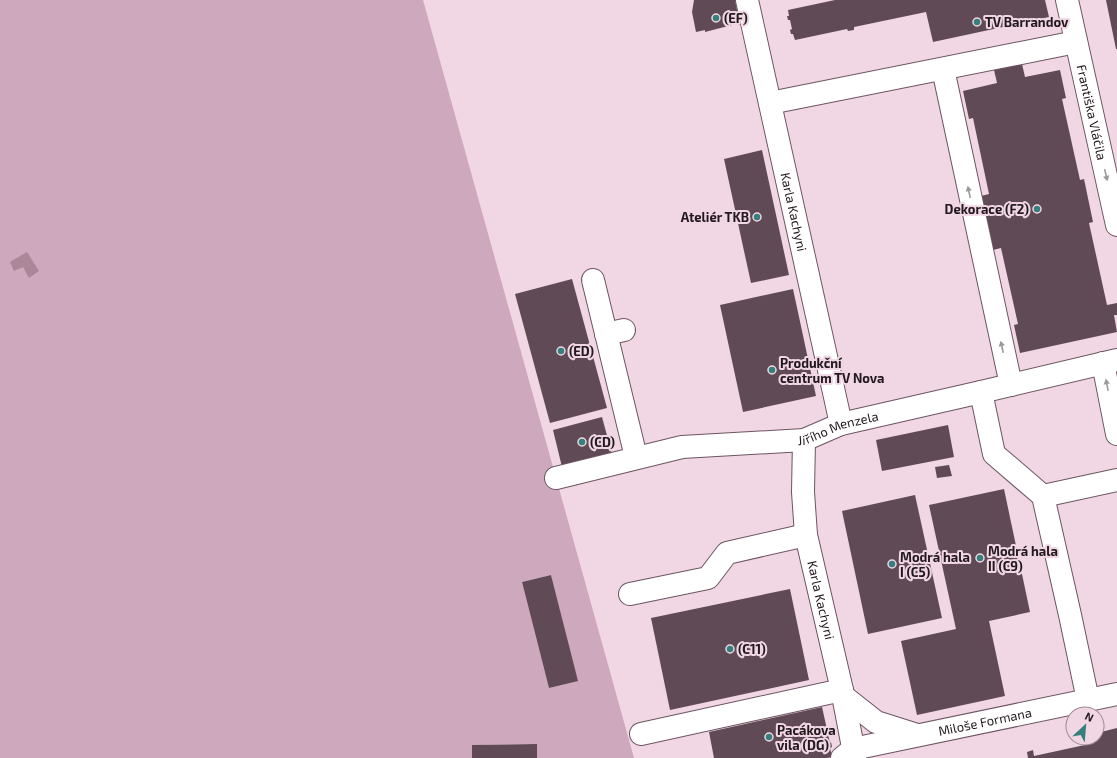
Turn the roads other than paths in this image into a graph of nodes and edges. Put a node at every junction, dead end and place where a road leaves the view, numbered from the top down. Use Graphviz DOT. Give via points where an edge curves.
graph roads {
  1 [pos="748,0"];
  2 [pos="1067,0"];
  3 [pos="1076,42"];
  4 [pos="943,69"];
  5 [pos="770,103"];
  6 [pos="1117,225"];
  7 [pos="593,280"];
  8 [pos="1110,362"];
  9 [pos="1011,385"];
  10 [pos="981,392"];
  11 [pos="841,424"];
  12 [pos="1117,434"];
  13 [pos="804,440"];
  14 [pos="636,457"];
  15 [pos="556,478"];
  16 [pos="1117,480"];
  17 [pos="1044,496"];
  18 [pos="806,535"];
  19 [pos="630,594"];
  20 [pos="842,693"];
  21 [pos="1117,694"];
  22 [pos="1088,700"];
  23 [pos="641,734"];
  24 [pos="918,735"];
  25 [pos="850,755"];
  1 -- 5 [label="lane, Karla Kachyni"];
  2 -- 3 [label="lane, Františka Vláčila"];
  3 -- 4 [label="lane"];
  3 -- 6 [label="lane, Františka Vláčila, one-way"];
  4 -- 5 [label="lane"];
  9 -- 4 [label="lane, one-way"];
  5 -- 11 [label="lane, Karla Kachyni"];
  7 -- 14 [label="lane" via="615,332"];
  8 -- 9 [label="lane, Jiřího Menzela"];
  12 -- 8 [label="lane, one-way"];
  9 -- 10 [label="lane, Jiřího Menzela"];
  10 -- 11 [label="lane, Jiřího Menzela"];
  10 -- 17 [label="lane" via="994,454"];
  11 -- 13 [label="lane, Jiřího Menzela"];
  13 -- 14 [label="lane, Jiřího Menzela" via="681,442"];
  13 -- 18 [label="lane, Karla Kachyni" via="803,492"];
  14 -- 15 [label="lane, Jiřího Menzela"];
  16 -- 17 [label="lane"];
  17 -- 22 [label="lane"];
  18 -- 19 [label="lane" via="727,553 708,578"];
  18 -- 20 [label="lane, Karla Kachyni"];
  20 -- 23 [label="lane"];
  20 -- 24 [label="lane" via="876,722"];
  20 -- 25 [label="lane, Karla Kachyni"];
  21 -- 22 [label="lane, Miloše Formana"];
  22 -- 24 [label="lane, Miloše Formana"];
  24 -- 25 [label="lane, Miloše Formana"];
}
